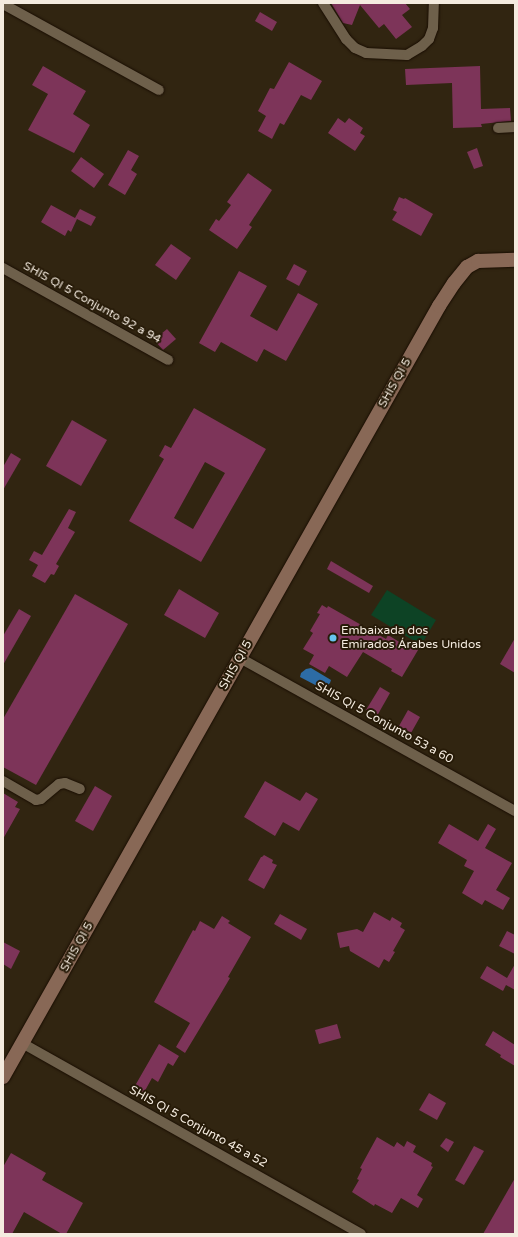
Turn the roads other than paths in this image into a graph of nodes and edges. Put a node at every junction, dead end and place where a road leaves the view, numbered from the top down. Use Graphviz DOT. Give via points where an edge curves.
graph roads {
  1 [pos="323,3"];
  2 [pos="434,3"];
  3 [pos="3,4"];
  4 [pos="159,90"];
  5 [pos="515,127"];
  6 [pos="498,128"];
  7 [pos="515,260"];
  8 [pos="3,268"];
  9 [pos="168,360"];
  10 [pos="240,658"];
  11 [pos="3,781"];
  12 [pos="80,789"];
  13 [pos="515,811"];
  14 [pos="22,1043"];
  15 [pos="3,1077"];
  16 [pos="361,1234"];
  1 -- 2 [label="street" via="346,40 355,48 366,53 407,55 429,39 433,28"];
  3 -- 4 [label="street"];
  5 -- 6 [label="street"];
  7 -- 10 [label="street, SHIS QI 5" via="478,261 467,267 454,283"];
  8 -- 9 [label="street, SHIS QI 5 Conjunto 92 a 94"];
  10 -- 13 [label="street, SHIS QI 5 Conjunto 53 a 60"];
  10 -- 14 [label="street, SHIS QI 5"];
  11 -- 12 [label="street" via="36,800 42,799 59,784 65,783"];
  14 -- 15 [label="street, SHIS QI 5"];
  14 -- 16 [label="street, SHIS QI 5 Conjunto 45 a 52"];
}
